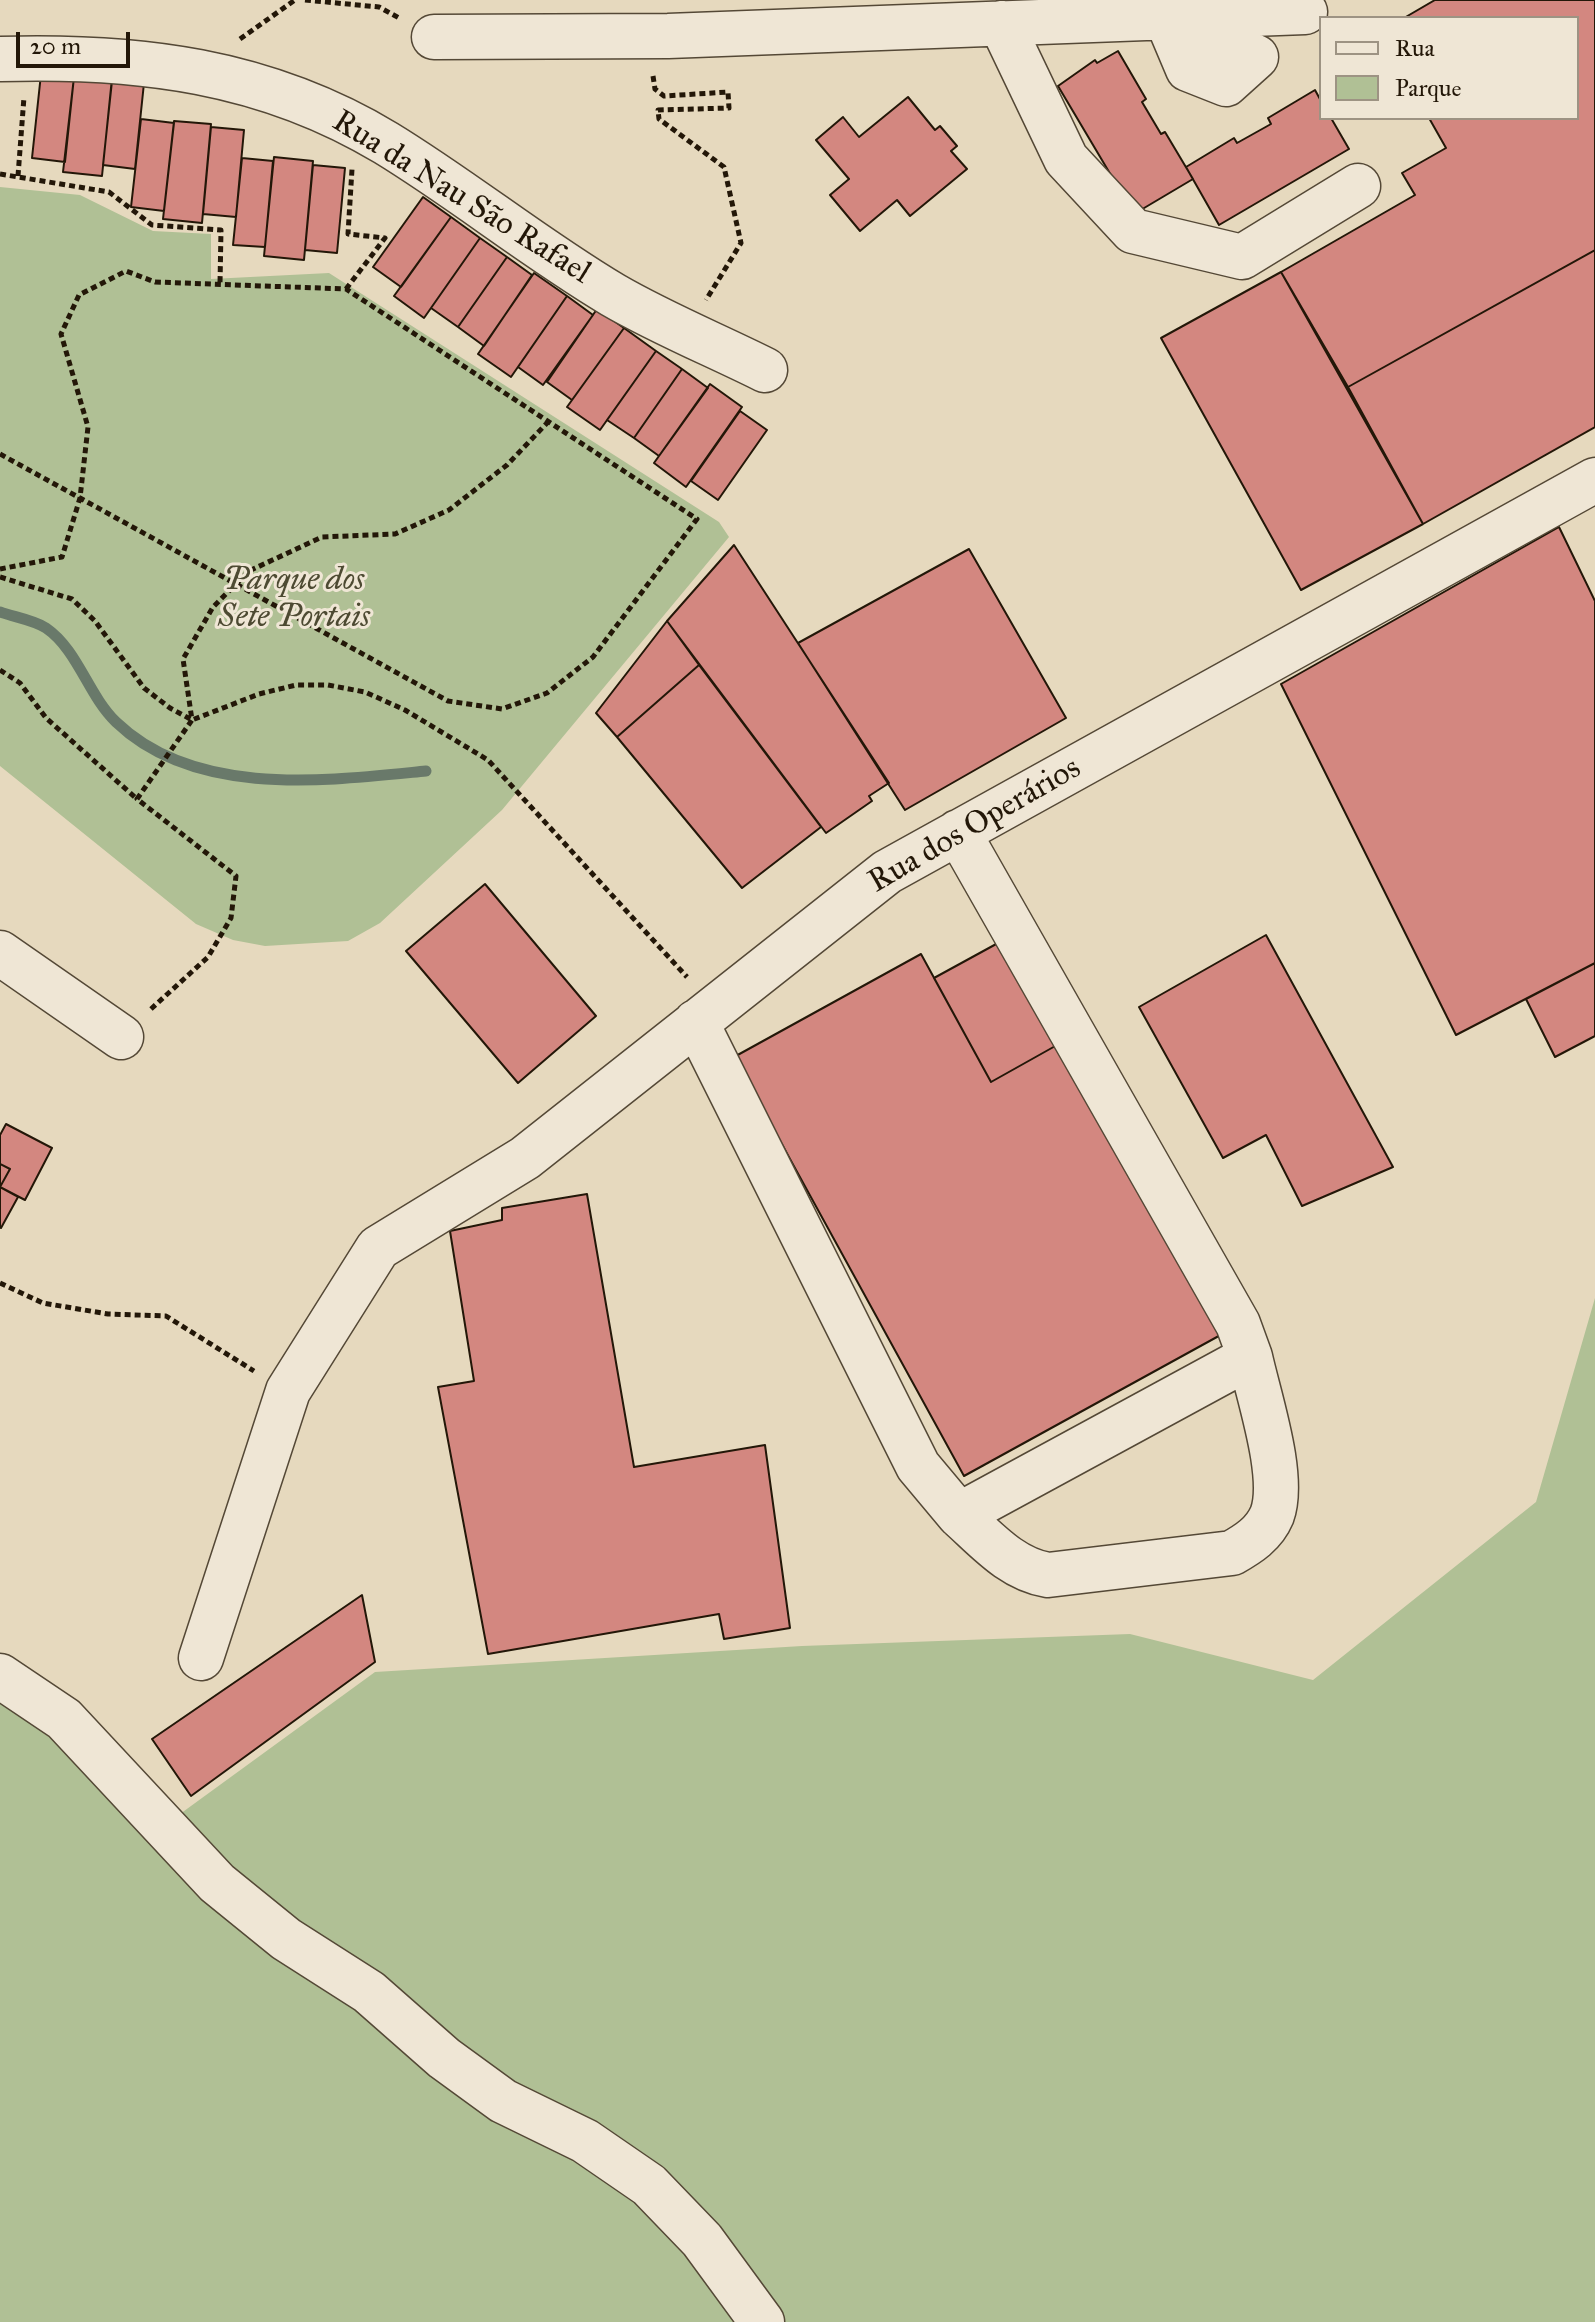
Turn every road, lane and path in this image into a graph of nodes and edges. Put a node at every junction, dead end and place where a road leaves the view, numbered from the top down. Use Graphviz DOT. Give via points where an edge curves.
graph roads {
  1 [pos="295,0"];
  2 [pos="305,0"];
  3 [pos="1305,12"];
  4 [pos="1001,23"];
  5 [pos="662,24"];
  6 [pos="434,37"];
  7 [pos="14,58"];
  8 [pos="196,69"];
  9 [pos="354,127"];
  10 [pos="0,174"];
  11 [pos="18,176"];
  12 [pos="1358,186"];
  13 [pos="220,284"];
  14 [pos="346,289"];
  15 [pos="687,331"];
  16 [pos="765,370"];
  17 [pos="547,423"];
  18 [pos="0,454"];
  19 [pos="1595,480"];
  20 [pos="80,498"];
  21 [pos="0,569"];
  22 [pos="0,577"];
  23 [pos="236,584"];
  24 [pos="0,670"];
  25 [pos="192,720"];
  26 [pos="137,799"];
  27 [pos="958,832"];
  28 [pos="0,953"];
  29 [pos="706,1015"];
  30 [pos="121,1037"];
  31 [pos="0,1283"];
  32 [pos="1250,1357"];
  33 [pos="288,1391"];
  34 [pos="959,1515"];
  35 [pos="201,1658"];
  36 [pos="0,1676"];
  37 [pos="762,2322"];
  1 -- 8 [label="path"];
  2 -- 6 [label="path" via="379,7"];
  3 -- 4 [label="street"];
  4 -- 5 [label="street"];
  4 -- 12 [label="street" via="1066,159 1133,231 1242,257"];
  5 -- 6 [label="street"];
  5 -- 15 [label="path" via="655,89 664,96 728,92 729,108 658,110 659,119 724,167 741,243"];
  7 -- 8 [label="street, Rua da Nau São Rafael"];
  7 -- 11 [label="path"];
  8 -- 9 [label="street, Rua da Nau São Rafael" via="286,96"];
  9 -- 14 [label="path" via="348,234 385,238"];
  9 -- 15 [label="street, Rua da Nau São Rafael" via="385,142 613,295"];
  10 -- 11 [label="path"];
  11 -- 13 [label="path" via="109,192 152,225 221,230"];
  13 -- 14 [label="path"];
  13 -- 20 [label="path" via="155,282 126,271 79,295 61,334 88,427"];
  14 -- 17 [label="path"];
  15 -- 16 [label="street, Rua da Nau São Rafael"];
  17 -- 23 [label="path" via="507,465 449,510 395,534 322,537 249,571"];
  17 -- 23 [label="path" via="697,519 593,657 547,693 502,709 448,701"];
  18 -- 20 [label="path"];
  19 -- 27 [label="street, Rua dos Operários"];
  20 -- 21 [label="path" via="62,557"];
  20 -- 23 [label="path"];
  22 -- 25 [label="path" via="72,599 95,621 144,688"];
  23 -- 25 [label="path" via="213,607 183,659"];
  24 -- 26 [label="path" via="20,683 46,718"];
  25 -- 26 [label="path"];
  25 -- 29 [label="path" via="296,685 365,692 405,710 488,760 519,791"];
  26 -- 30 [label="path" via="236,876 231,918 208,957"];
  27 -- 29 [label="street, Rua dos Operários" via="887,872"];
  27 -- 32 [label="street" via="1238,1324"];
  28 -- 30 [label="street"];
  29 -- 33 [label="street, Rua dos Operários" via="525,1158 378,1248"];
  29 -- 34 [label="street" via="918,1466"];
  31 -- 33 [label="path" via="43,1303 108,1314 166,1316"];
  32 -- 34 [label="street"];
  32 -- 34 [label="street" via="1277,1486 1271,1516 1256,1539 1232,1553 1048,1575 1011,1561"];
  33 -- 35 [label="street, Rua dos Operários"];
  36 -- 37 [label="street" via="64,1719 217,1883 286,1939 369,1992 503,2101 585,2141 649,2185 702,2240"];
}
